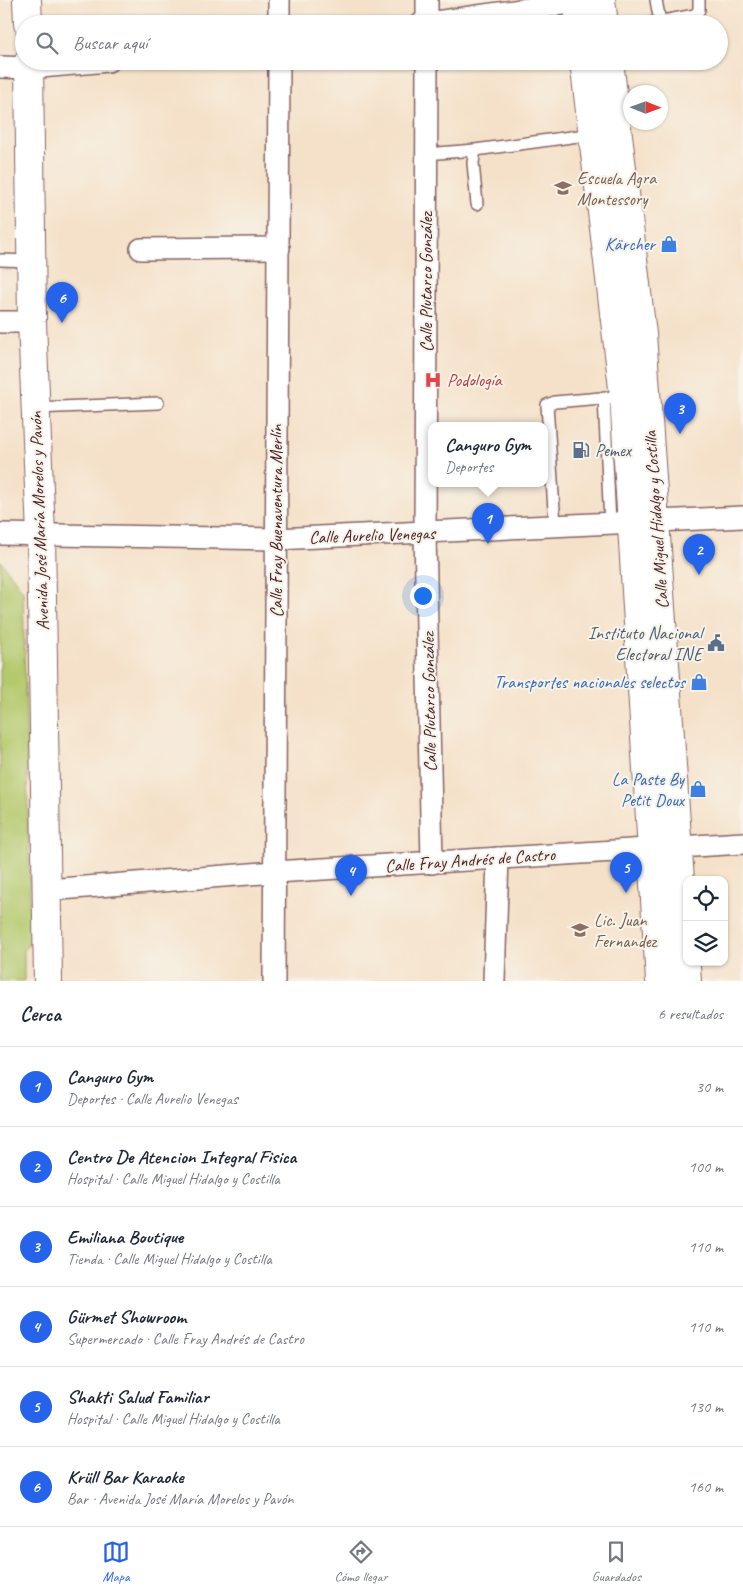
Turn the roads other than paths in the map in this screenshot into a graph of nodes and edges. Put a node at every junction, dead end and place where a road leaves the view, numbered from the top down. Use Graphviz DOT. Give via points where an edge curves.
graph roads {
  1 [pos="27,0"];
  2 [pos="279,0"];
  3 [pos="427,0"];
  4 [pos="656,0"];
  5 [pos="699,0"];
  6 [pos="584,6"];
  7 [pos="28,15"];
  8 [pos="279,15"];
  9 [pos="426,15"];
  10 [pos="504,15"];
  11 [pos="594,15"];
  12 [pos="659,15"];
  13 [pos="695,15"];
  14 [pos="15,65"];
  15 [pos="0,67"];
  16 [pos="29,70"];
  17 [pos="279,70"];
  18 [pos="427,70"];
  19 [pos="585,70"];
  20 [pos="609,70"];
  21 [pos="593,134"];
  22 [pos="475,150"];
  23 [pos="426,154"];
  24 [pos="476,204"];
  25 [pos="279,248"];
  26 [pos="141,249"];
  27 [pos="0,260"];
  28 [pos="33,261"];
  29 [pos="0,322"];
  30 [pos="32,322"];
  31 [pos="614,397"];
  32 [pos="158,403"];
  33 [pos="35,408"];
  34 [pos="743,517"];
  35 [pos="633,523"];
  36 [pos="555,526"];
  37 [pos="425,533"];
  38 [pos="0,534"];
  39 [pos="41,536"];
  40 [pos="276,539"];
  41 [pos="743,843"];
  42 [pos="666,849"];
  43 [pos="498,858"];
  44 [pos="432,863"];
  45 [pos="275,872"];
  46 [pos="48,890"];
  47 [pos="48,981"];
  48 [pos="274,981"];
  49 [pos="494,981"];
  50 [pos="660,981"];
  51 [pos="687,981"];
  1 -- 7 [label="main road"];
  2 -- 8 [label="street"];
  3 -- 9 [label="street"];
  4 -- 12 [label="lane"];
  5 -- 13 [label="lane" via="699,10"];
  6 -- 10 [label="street"];
  6 -- 11 [label="main road"];
  14 -- 15 [label="street"];
  16 -- 28 [label="main road, Avenida José María Morelos y Pavón"];
  17 -- 25 [label="street, Calle Fray Buenaventura Merlín"];
  18 -- 23 [label="street, Calle Plutarco González"];
  19 -- 21 [label="main road, Calle Miguel Hidalgo y Costilla"];
  20 -- 35 [label="main road, Calle Miguel Hidalgo y Costilla" via="642,334"];
  21 -- 22 [label="lane"];
  21 -- 31 [label="main road, Calle Miguel Hidalgo y Costilla"];
  22 -- 23 [label="lane"];
  22 -- 24 [label="lane"];
  23 -- 37 [label="street, Calle Plutarco González"];
  25 -- 26 [label="street"];
  25 -- 40 [label="street, Calle Fray Buenaventura Merlín"];
  27 -- 28 [label="lane"];
  28 -- 30 [label="main road, Avenida José María Morelos y Pavón"];
  29 -- 30 [label="street"];
  30 -- 33 [label="main road, Avenida José María Morelos y Pavón"];
  31 -- 35 [label="main road, Calle Miguel Hidalgo y Costilla"];
  31 -- 36 [label="lane" via="547,405"];
  32 -- 33 [label="lane"];
  33 -- 39 [label="main road, Avenida José María Morelos y Pavón"];
  34 -- 35 [label="street, Calle Aurelio Venegas"];
  35 -- 36 [label="street, Calle Aurelio Venegas"];
  35 -- 42 [label="main road, Calle Miguel Hidalgo y Costilla"];
  36 -- 37 [label="street, Calle Aurelio Venegas"];
  37 -- 40 [label="street, Calle Aurelio Venegas"];
  37 -- 44 [label="street, Calle Plutarco González"];
  38 -- 39 [label="street, Calle Aurelio Venegas"];
  39 -- 40 [label="street, Calle Aurelio Venegas"];
  39 -- 46 [label="main road, Avenida José María Morelos y Pavón"];
  40 -- 45 [label="street, Calle Fray Buenaventura Merlín"];
  41 -- 42 [label="street, Calle Fray Andrés de Castro"];
  42 -- 43 [label="street, Calle Fray Andrés de Castro"];
  42 -- 50 [label="main road, Calle Miguel Hidalgo y Costilla"];
  42 -- 51 [label="main road, Calle Miguel Hidalgo y Costilla"];
  43 -- 44 [label="street, Calle Fray Andrés de Castro"];
  43 -- 49 [label="street"];
  44 -- 45 [label="street, Calle Fray Andrés de Castro"];
  45 -- 46 [label="street, Calle Fray Andrés de Castro"];
  45 -- 48 [label="street, Calle Fray Buenaventura Merlín"];
  46 -- 47 [label="main road, Avenida José María Morelos y Pavón"];
}
